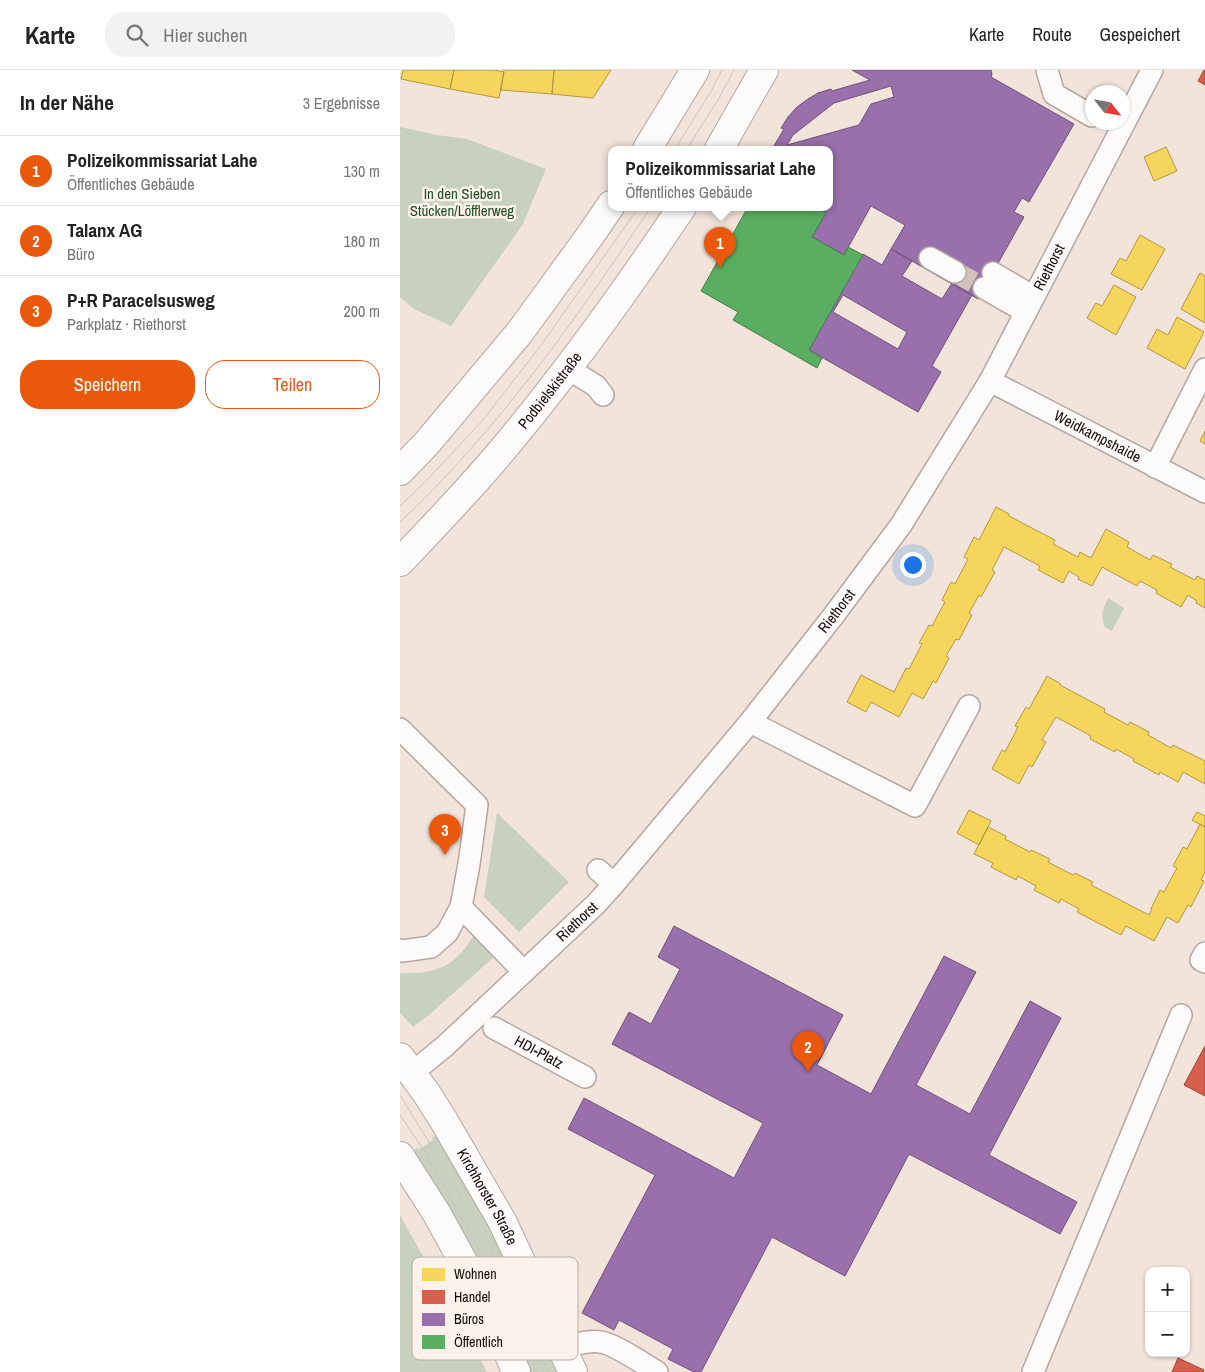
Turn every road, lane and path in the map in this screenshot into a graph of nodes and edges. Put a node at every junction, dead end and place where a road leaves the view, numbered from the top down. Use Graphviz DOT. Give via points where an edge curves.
graph roads {
  1 [pos="695,70"];
  2 [pos="764,70"];
  3 [pos="1048,70"];
  4 [pos="1152,70"];
  5 [pos="1130,101"];
  6 [pos="1085,112"];
  7 [pos="1111,130"];
  8 [pos="649,146"];
  9 [pos="721,146"];
  10 [pos="608,209"];
  11 [pos="679,211"];
  12 [pos="930,258"];
  13 [pos="955,272"];
  14 [pos="988,281"];
  15 [pos="1030,305"];
  16 [pos="567,368"];
  17 [pos="1205,369"];
  18 [pos="990,381"];
  19 [pos="603,394"];
  20 [pos="1155,467"];
  21 [pos="400,471"];
  22 [pos="1205,492"];
  23 [pos="400,562"];
  24 [pos="969,706"];
  25 [pos="750,722"];
  26 [pos="400,729"];
  27 [pos="598,870"];
  28 [pos="614,884"];
  29 [pos="461,906"];
  30 [pos="400,950"];
  31 [pos="1205,953"];
  32 [pos="1205,962"];
  33 [pos="524,972"];
  34 [pos="1181,1015"];
  35 [pos="494,1028"];
  36 [pos="404,1070"];
  37 [pos="585,1077"];
  38 [pos="400,1156"];
  39 [pos="460,1257"];
  40 [pos="519,1257"];
  41 [pos="578,1348"];
  42 [pos="511,1360"];
  43 [pos="516,1372"];
  44 [pos="657,1372"];
  45 [pos="1032,1372"];
  1 -- 8 [label="main road"];
  2 -- 9 [label="main road"];
  3 -- 6 [label="street" via="1054,94"];
  4 -- 5 [label="street, Riethorst"];
  7 -- 15 [label="street, Riethorst"];
  10 -- 21 [label="main road" via="520,332"];
  11 -- 16 [label="main road, Podbielskistraße"];
  12 -- 13 [label="street"];
  14 -- 15 [label="street"];
  15 -- 18 [label="street, Riethorst"];
  16 -- 19 [label="street"];
  16 -- 23 [label="main road, Podbielskistraße" via="496,458"];
  17 -- 20 [label="street"];
  18 -- 20 [label="street, Weidkampshaide"];
  18 -- 25 [label="street, Riethorst" via="901,525"];
  20 -- 22 [label="street, Weidkampshaide"];
  24 -- 25 [label="street" via="915,806"];
  25 -- 28 [label="street, Riethorst"];
  26 -- 29 [label="street" via="477,805"];
  27 -- 28 [label="street"];
  28 -- 33 [label="street, Riethorst"];
  29 -- 30 [label="street" via="447,933 431,947"];
  29 -- 33 [label="street"];
  31 -- 32 [label="street" via="1201,960"];
  33 -- 36 [label="street, Riethorst" via="445,1046"];
  34 -- 45 [label="street"];
  35 -- 37 [label="street, HDI-Platz"];
  36 -- 40 [label="main road, Kirchhorster Straße" via="447,1125"];
  38 -- 39 [label="main road"];
  41 -- 44 [label="street" via="582,1343 601,1342"];
  42 -- 43 [label="main road"];
}
